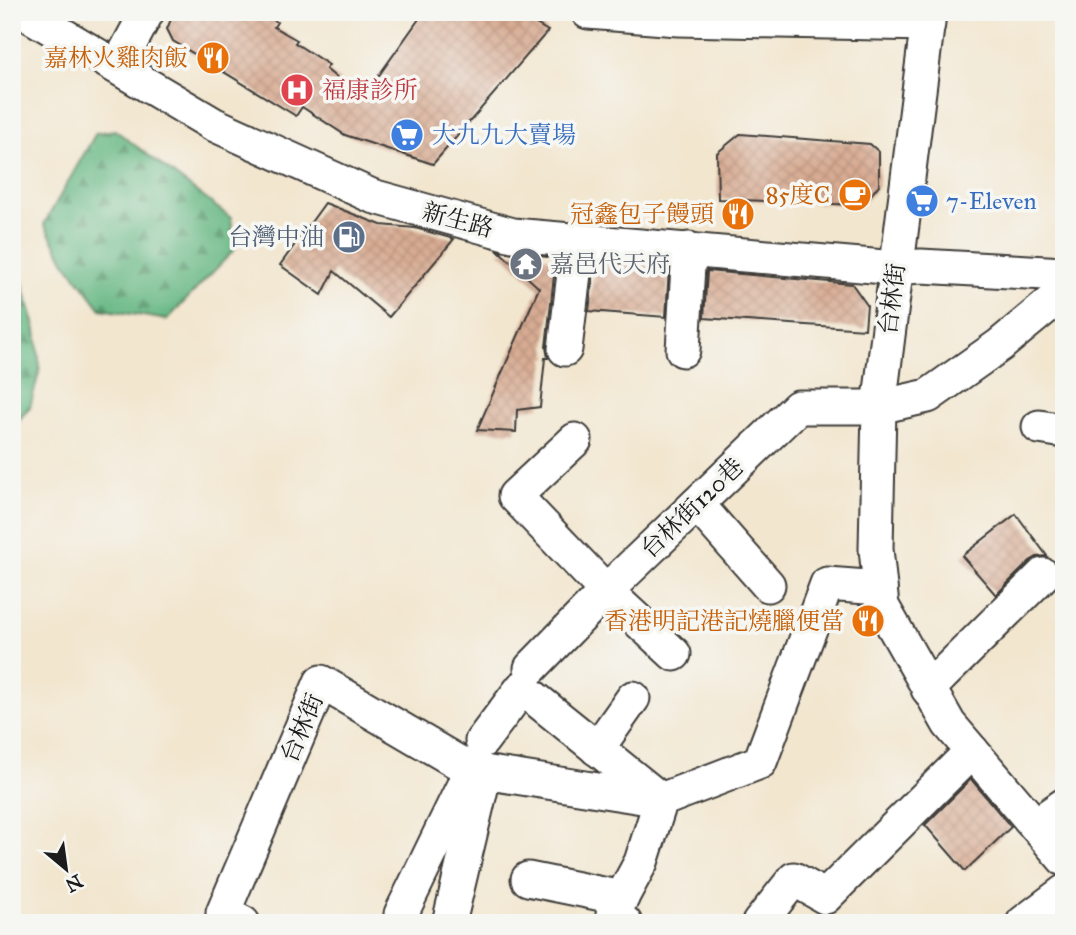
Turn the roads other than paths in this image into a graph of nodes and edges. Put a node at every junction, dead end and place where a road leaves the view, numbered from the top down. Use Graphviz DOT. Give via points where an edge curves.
graph roads {
  1 [pos="24,12"];
  2 [pos="147,12"];
  3 [pos="588,12"];
  4 [pos="680,16"];
  5 [pos="929,18"];
  6 [pos="118,66"];
  7 [pos="578,240"];
  8 [pos="689,249"];
  9 [pos="896,268"];
  10 [pos="1064,274"];
  11 [pos="1064,292"];
  12 [pos="565,349"];
  13 [pos="683,350"];
  14 [pos="879,407"];
  15 [pos="575,440"];
  16 [pos="697,504"];
  17 [pos="1043,575"];
  18 [pos="768,585"];
  19 [pos="880,588"];
  20 [pos="606,591"];
  21 [pos="674,654"];
  22 [pos="527,678"];
  23 [pos="929,689"];
  24 [pos="633,698"];
  25 [pos="597,748"];
  26 [pos="972,751"];
  27 [pos="479,761"];
  28 [pos="662,800"];
  29 [pos="1064,805"];
  30 [pos="1035,825"];
  31 [pos="1064,859"];
  32 [pos="528,879"];
  33 [pos="1064,892"];
  34 [pos="624,910"];
  35 [pos="401,914"];
  36 [pos="243,923"];
  37 [pos="449,923"];
  38 [pos="758,923"];
  39 [pos="1023,923"];
  1 -- 6 [label="street, 新生路"];
  2 -- 6 [label="street"];
  3 -- 4 [label="street"];
  4 -- 5 [label="street"];
  5 -- 9 [label="street, 台林街"];
  6 -- 7 [label="street, 新生路" via="213,124 372,197 513,235"];
  7 -- 8 [label="street, 新生路"];
  7 -- 12 [label="street"];
  8 -- 9 [label="street, 新生路"];
  8 -- 13 [label="street"];
  9 -- 10 [label="street, 新生路"];
  9 -- 14 [label="street, 台林街"];
  11 -- 14 [label="street, 台林街120巷" via="928,396"];
  14 -- 16 [label="street, 台林街120巷" via="798,407"];
  14 -- 19 [label="street, 台林街" via="876,549"];
  15 -- 20 [label="street" via="515,496"];
  16 -- 18 [label="street"];
  16 -- 20 [label="street, 台林街120巷"];
  17 -- 23 [label="street"];
  19 -- 23 [label="street, 台林街" via="882,606"];
  19 -- 28 [label="street" via="827,584 760,762"];
  20 -- 21 [label="street"];
  20 -- 22 [label="street, 台林街120巷"];
  22 -- 25 [label="street"];
  22 -- 27 [label="street, 台林街120巷"];
  23 -- 26 [label="street, 台林街" via="949,724"];
  24 -- 25 [label="street"];
  25 -- 28 [label="street"];
  26 -- 30 [label="street, 台林街"];
  26 -- 38 [label="street" via="825,897 794,878"];
  27 -- 28 [label="street, 台林街"];
  27 -- 35 [label="street"];
  27 -- 36 [label="street, 台林街" via="321,682 223,913"];
  27 -- 37 [label="street"];
  28 -- 34 [label="street"];
  29 -- 30 [label="street"];
  30 -- 31 [label="street, 台林街"];
  32 -- 34 [label="street"];
  33 -- 39 [label="street"];
}
